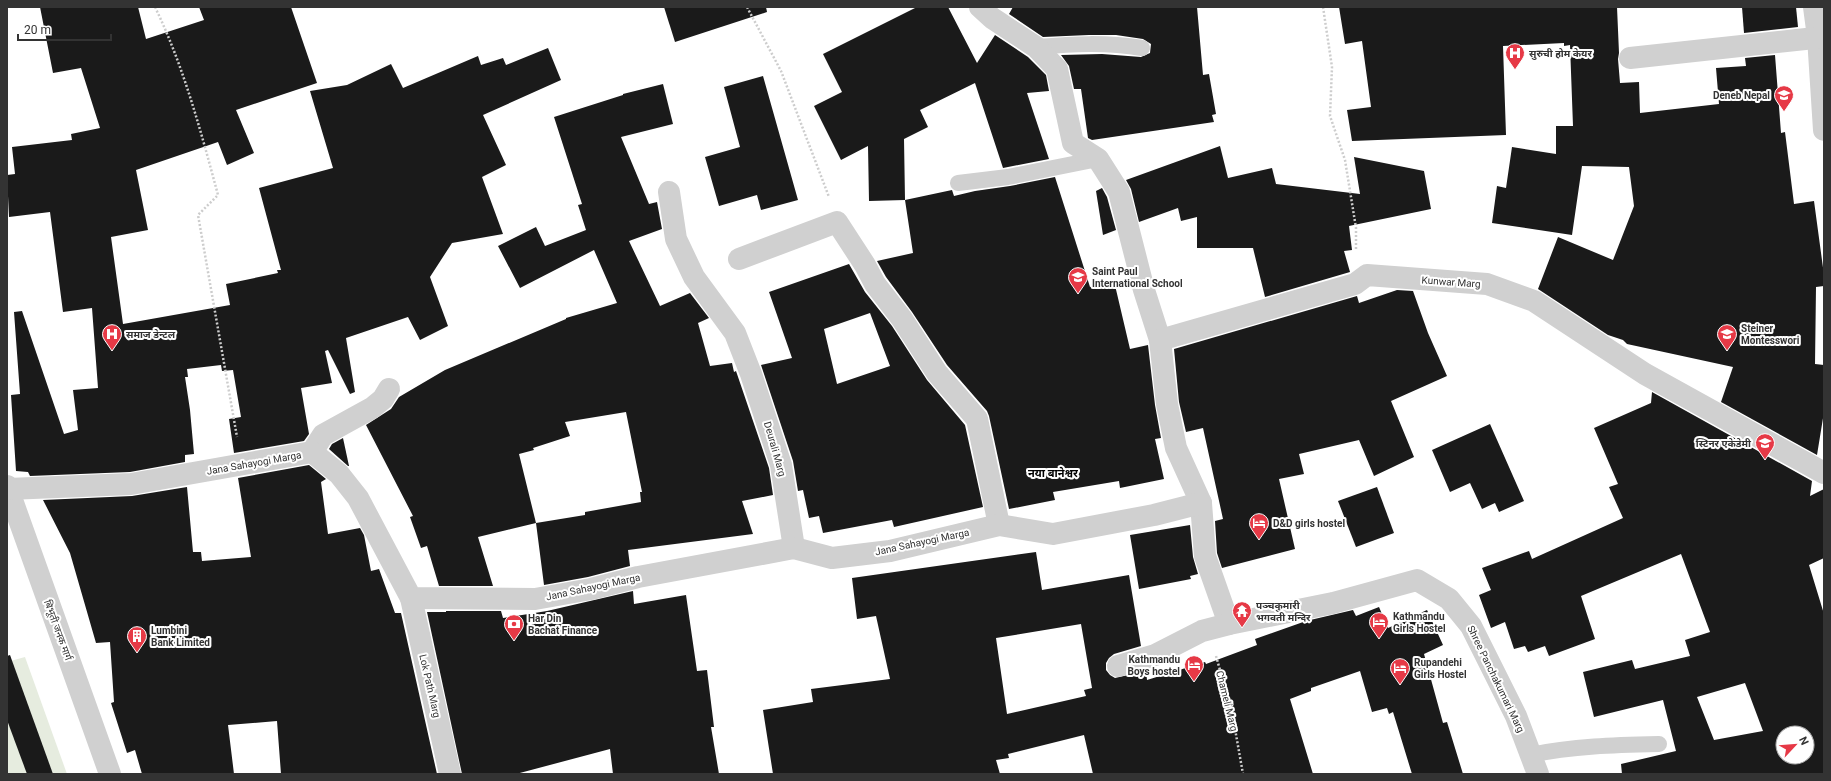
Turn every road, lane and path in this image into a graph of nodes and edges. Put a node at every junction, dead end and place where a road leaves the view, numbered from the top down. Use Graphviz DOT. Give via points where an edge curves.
graph roads {
  1 [pos="155,7"];
  2 [pos="747,7"];
  3 [pos="980,7"];
  4 [pos="1323,7"];
  5 [pos="1814,7"];
  6 [pos="1821,37"];
  7 [pos="1036,47"];
  8 [pos="1142,48"];
  9 [pos="1630,58"];
  10 [pos="1824,130"];
  11 [pos="1098,159"];
  12 [pos="958,183"];
  13 [pos="669,192"];
  14 [pos="837,222"];
  15 [pos="739,259"];
  16 [pos="1355,284"];
  17 [pos="1160,340"];
  18 [pos="389,389"];
  19 [pos="312,452"];
  20 [pos="242,465"];
  21 [pos="1824,473"];
  22 [pos="8,488"];
  23 [pos="1201,503"];
  24 [pos="1000,525"];
  25 [pos="794,548"];
  26 [pos="411,598"];
  27 [pos="1228,624"];
  28 [pos="1202,631"];
  29 [pos="1118,666"];
  30 [pos="1659,744"];
  31 [pos="1534,765"];
  32 [pos="110,774"];
  33 [pos="450,774"];
  34 [pos="1243,774"];
  1 -- 20 [label="path" via="197,118 218,196 198,215"];
  2 -- 14 [label="path" via="781,71"];
  3 -- 7 [label="street"];
  4 -- 16 [label="path" via="1332,67 1330,116 1344,160 1356,228"];
  5 -- 6 [label="street"];
  6 -- 9 [label="street"];
  6 -- 10 [label="street"];
  7 -- 8 [label="lane" via="1080,43"];
  7 -- 11 [label="street" via="1057,69 1073,143"];
  11 -- 12 [label="lane" via="1008,178"];
  11 -- 17 [label="street" via="1119,192 1144,290"];
  13 -- 25 [label="street, Deurali Marg" via="676,239 694,277 735,333 752,374 781,465"];
  14 -- 15 [label="street"];
  14 -- 24 [label="street" via="875,284 902,319 937,373 977,419"];
  16 -- 17 [label="street, Kunwar Marg"];
  16 -- 21 [label="street, Kunwar Marg" via="1367,275 1487,284 1534,301 1645,374"];
  17 -- 23 [label="street" via="1167,404 1176,448"];
  18 -- 19 [label="street" via="383,399 372,408 323,435"];
  19 -- 20 [label="street, Jana Sahayogi Marga"];
  19 -- 26 [label="street, Jana Sahayogi Marga" via="339,474 358,498"];
  20 -- 22 [label="street, Jana Sahayogi Marga" via="131,484"];
  22 -- 32 [label="street, बिभूती जनक मार्ग"];
  23 -- 24 [label="street, Jana Sahayogi Marga" via="1053,534"];
  23 -- 27 [label="street" via="1205,556"];
  24 -- 25 [label="street, Jana Sahayogi Marga" via="890,551 832,558"];
  25 -- 26 [label="street, Jana Sahayogi Marga" via="535,599"];
  26 -- 33 [label="street, Lok Path Marg"];
  27 -- 28 [label="street, Shree Panchakumari Marg"];
  27 -- 31 [label="street, Shree Panchakumari Marg" via="1333,603 1417,580 1450,599 1471,626 1516,716"];
  28 -- 29 [label="street, Shree Panchakumari Marg" via="1155,655"];
  28 -- 34 [label="path, Chameli Marg" via="1216,655 1232,712"];
  30 -- 31 [label="lane" via="1559,749"];
}
